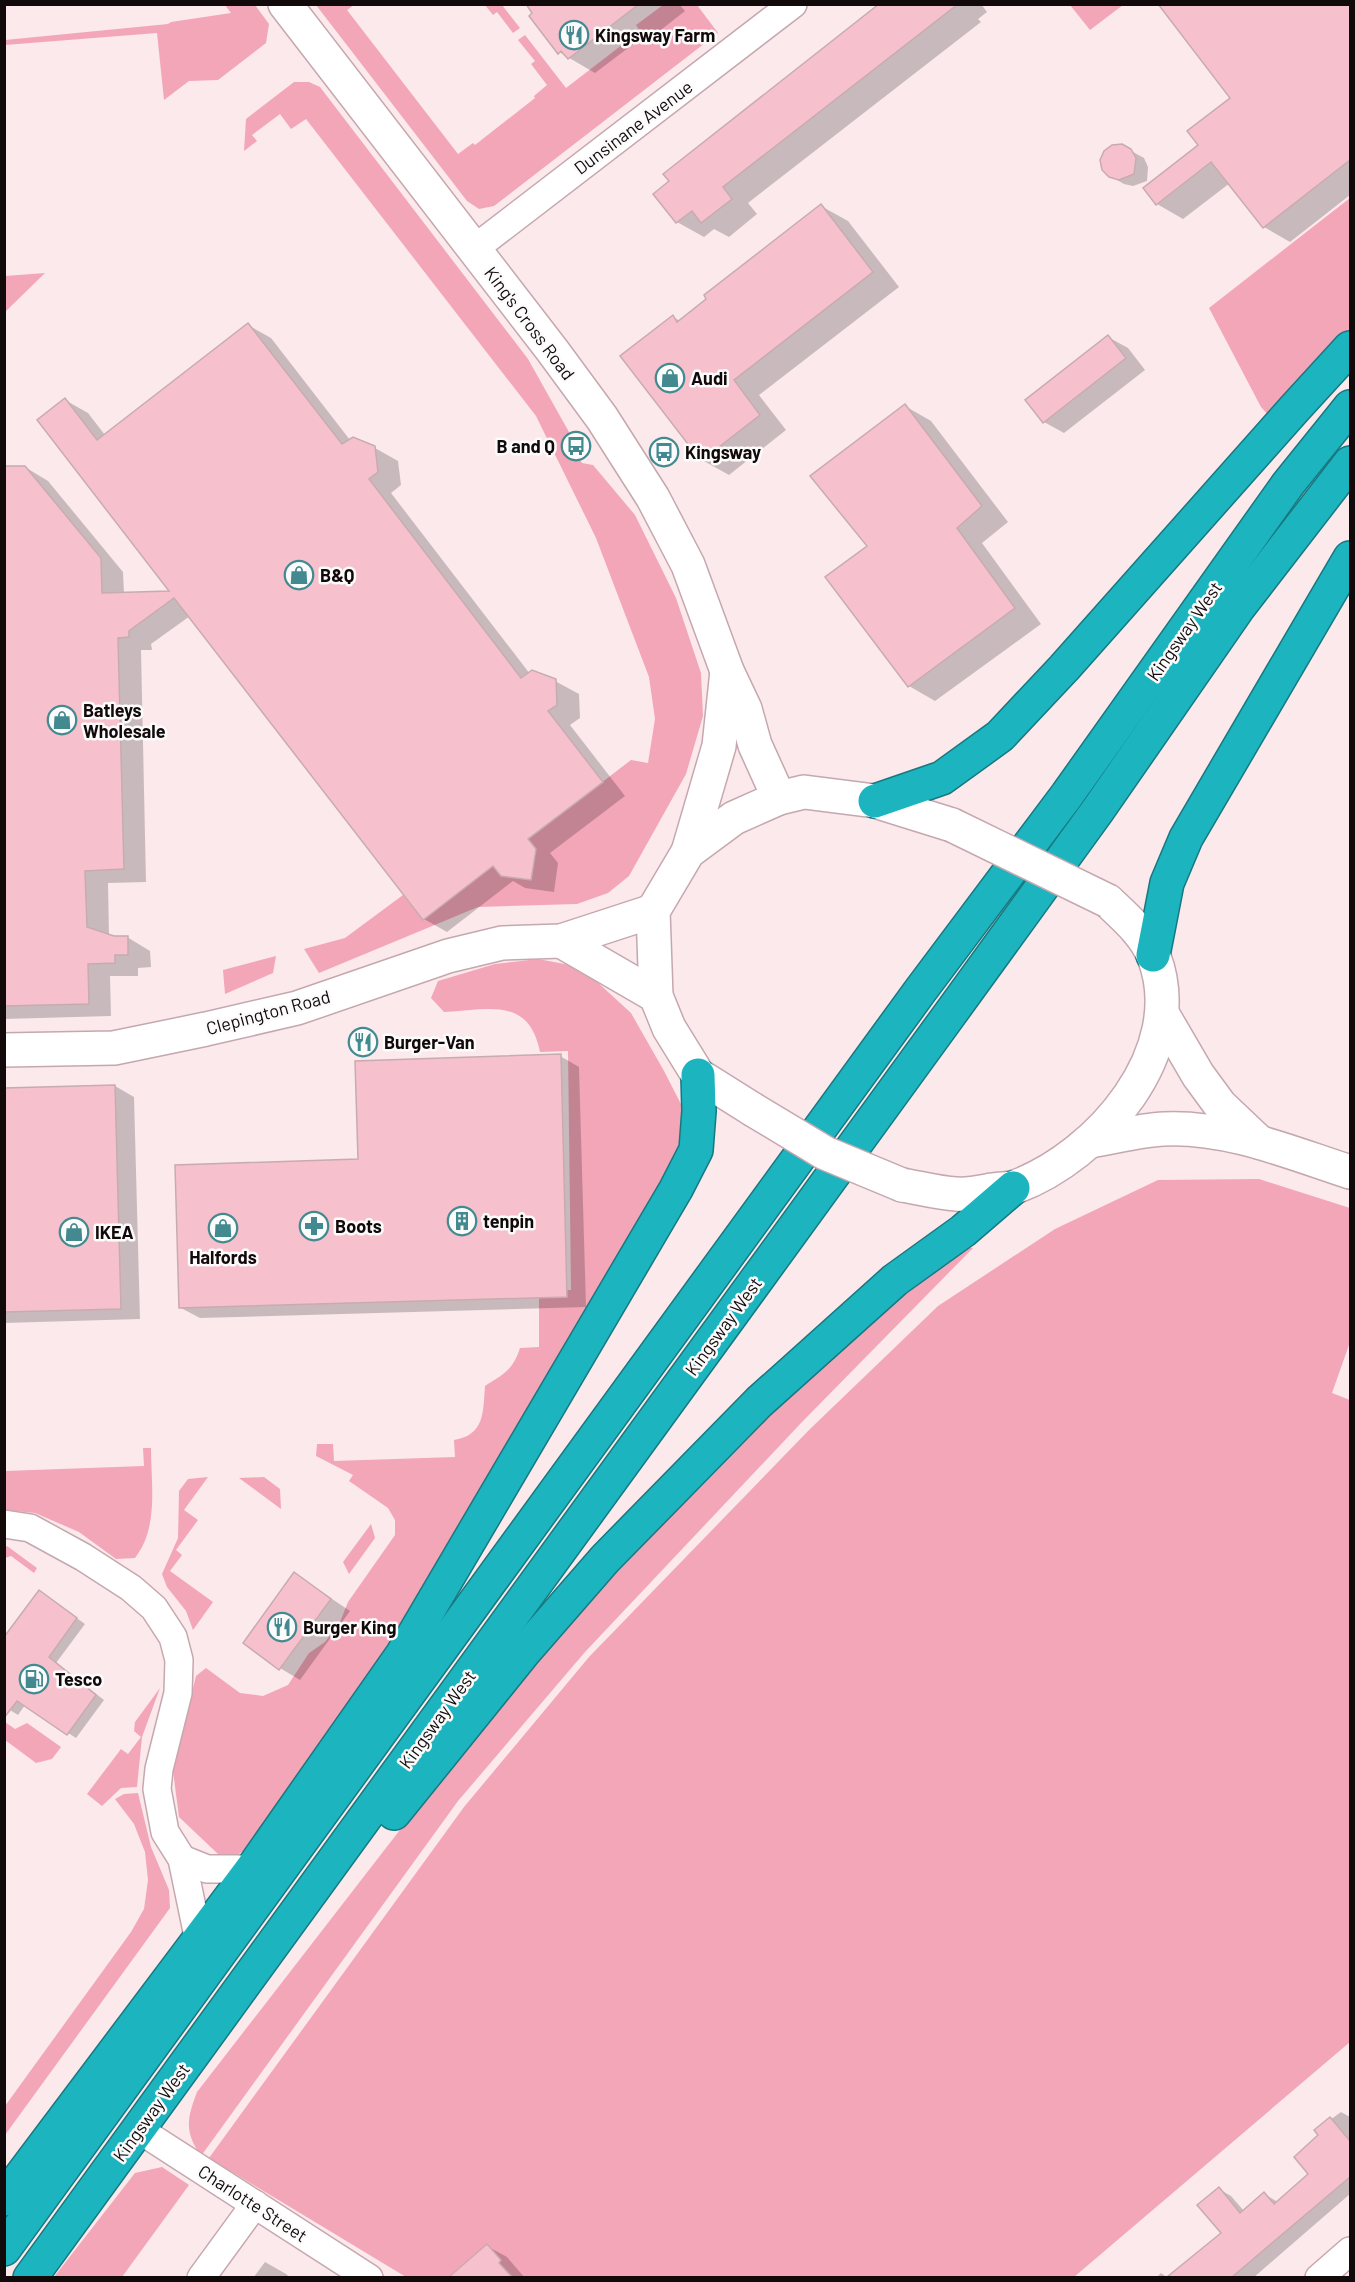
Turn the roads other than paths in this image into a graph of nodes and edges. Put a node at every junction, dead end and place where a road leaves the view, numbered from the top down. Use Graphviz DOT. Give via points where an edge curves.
graph roads {
  1 [pos="285,4"];
  2 [pos="793,4"];
  3 [pos="474,249"];
  4 [pos="1350,348"];
  5 [pos="1350,406"];
  6 [pos="1350,463"];
  7 [pos="1350,558"];
  8 [pos="727,671"];
  9 [pos="779,798"];
  10 [pos="875,801"];
  11 [pos="688,852"];
  12 [pos="653,911"];
  13 [pos="561,940"];
  14 [pos="1153,956"];
  15 [pos="656,996"];
  16 [pos="1162,1015"];
  17 [pos="4,1050"];
  18 [pos="698,1075"];
  19 [pos="1091,1141"];
  20 [pos="1259,1142"];
  21 [pos="1350,1172"];
  22 [pos="1013,1188"];
  23 [pos="4,1524"];
  24 [pos="182,1858"];
  25 [pos="252,1869"];
  26 [pos="199,1941"];
  27 [pos="138,2129"];
  28 [pos="4,2199"];
  29 [pos="255,2204"];
  30 [pos="4,2249"];
  31 [pos="1350,2251"];
  32 [pos="30,2277"];
  33 [pos="201,2277"];
  34 [pos="369,2277"];
  35 [pos="1319,2277"];
  1 -- 3 [label="main road, King's Cross Road"];
  2 -- 3 [label="street, Dunsinane Avenue"];
  3 -- 8 [label="main road, King's Cross Road" via="602,418 653,498 688,565"];
  4 -- 10 [label="highway" via="1000,736 942,778"];
  5 -- 30 [label="highway, Kingsway West" via="1288,484 1067,795"];
  6 -- 27 [label="highway, Kingsway West" via="1238,608 957,1005"];
  7 -- 14 [label="highway" via="1185,838 1167,883"];
  8 -- 9 [label="main road, King's Cross Road"];
  8 -- 11 [label="main road" via="719,746"];
  9 -- 10 [label="main road" via="804,792"];
  9 -- 11 [label="main road" via="734,818"];
  10 -- 14 [label="main road, bridge" via="952,825 1108,901 1135,927"];
  11 -- 12 [label="main road"];
  12 -- 13 [label="main road, Clepington Road"];
  12 -- 15 [label="main road"];
  13 -- 15 [label="main road"];
  13 -- 17 [label="main road, Clepington Road" via="491,945 297,1008 114,1048"];
  14 -- 16 [label="main road" via="1161,982"];
  15 -- 18 [label="main road" via="669,1028"];
  16 -- 19 [label="main road" via="1147,1067 1121,1108"];
  16 -- 20 [label="main road" via="1220,1105"];
  18 -- 22 [label="main road, bridge" via="825,1153 902,1185 957,1194"];
  18 -- 25 [label="highway" via="696,1150 676,1189 402,1655"];
  19 -- 20 [label="main road" via="1164,1129 1204,1131"];
  19 -- 22 [label="main road" via="1057,1167"];
  20 -- 21 [label="main road"];
  22 -- 27 [label="highway" via="963,1231 895,1280 759,1402 604,1559"];
  23 -- 24 [label="street" via="30,1528 131,1588 154,1608 173,1637 179,1660 178,1693 157,1789 165,1832"];
  24 -- 25 [label="street" via="207,1869"];
  24 -- 26 [label="street"];
  25 -- 26 [label="highway"];
  26 -- 28 [label="highway"];
  27 -- 29 [label="street, Charlotte Street"];
  27 -- 32 [label="highway, Kingsway West"];
  29 -- 33 [label="street"];
  29 -- 34 [label="street, Charlotte Street"];
  31 -- 35 [label="street"];
}
